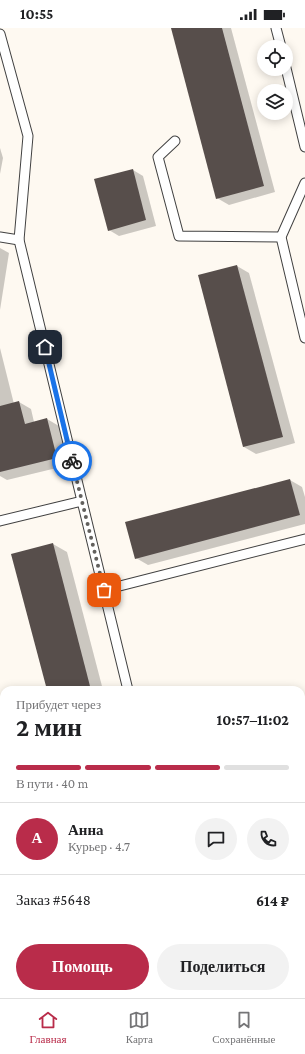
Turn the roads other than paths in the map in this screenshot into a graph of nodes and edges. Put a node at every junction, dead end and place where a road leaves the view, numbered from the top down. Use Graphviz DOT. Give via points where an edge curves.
graph roads {
  1 [pos="276,28"];
  2 [pos="0,34"];
  3 [pos="279,40"];
  4 [pos="288,76"];
  5 [pos="175,141"];
  6 [pos="305,147"];
  7 [pos="305,183"];
  8 [pos="0,237"];
  9 [pos="281,237"];
  10 [pos="18,240"];
  11 [pos="305,338"];
  12 [pos="82,501"];
  13 [pos="0,521"];
  14 [pos="305,539"];
  15 [pos="104,590"];
  16 [pos="127,686"];
  1 -- 3 [label="lane"];
  2 -- 10 [label="lane" via="28,136"];
  4 -- 6 [label="lane"];
  5 -- 9 [label="lane" via="158,157 179,236"];
  7 -- 9 [label="lane"];
  8 -- 10 [label="lane"];
  9 -- 11 [label="lane"];
  10 -- 12 [label="lane"];
  12 -- 13 [label="lane"];
  12 -- 15 [label="lane"];
  14 -- 15 [label="lane"];
  15 -- 16 [label="lane"];
}
